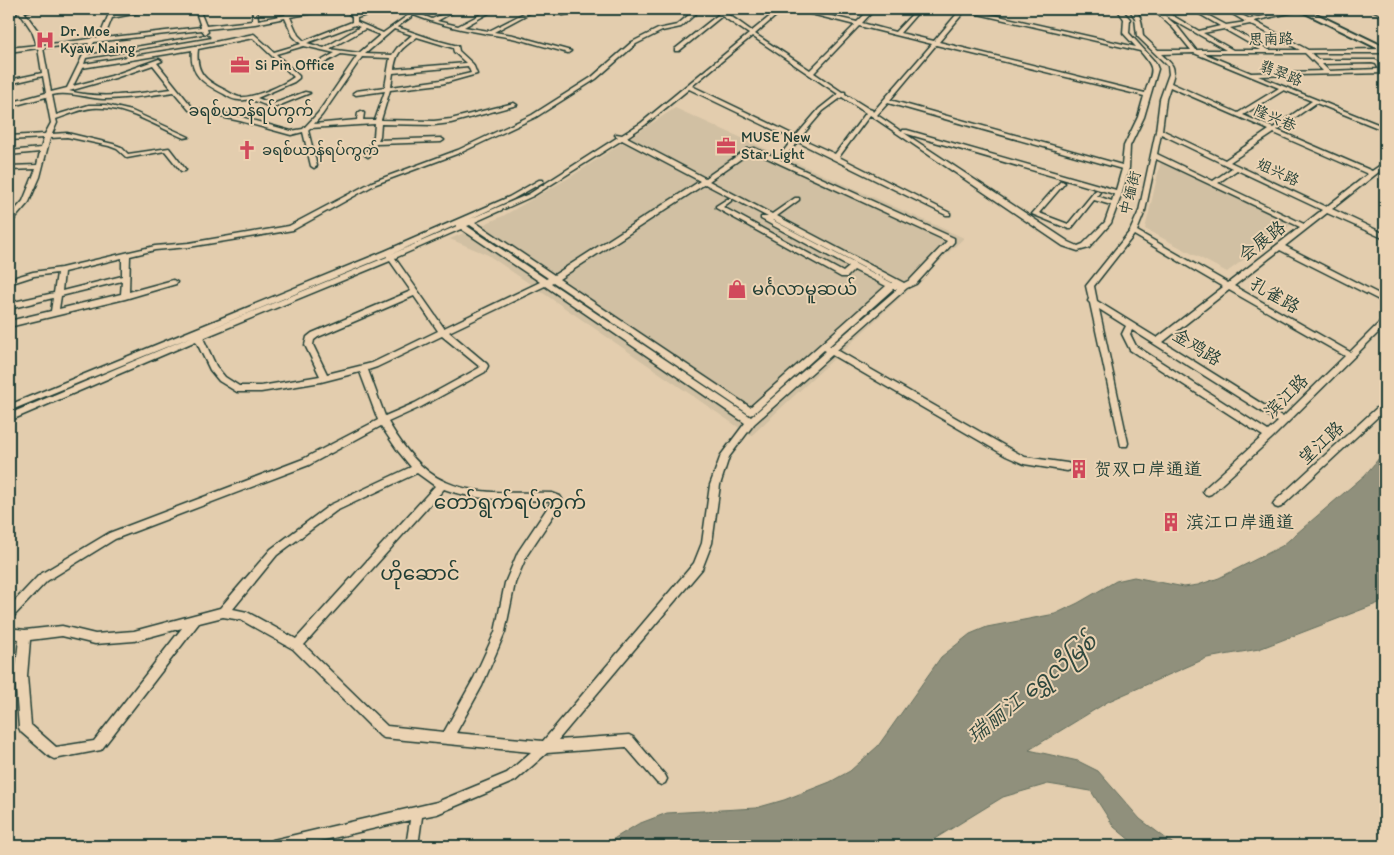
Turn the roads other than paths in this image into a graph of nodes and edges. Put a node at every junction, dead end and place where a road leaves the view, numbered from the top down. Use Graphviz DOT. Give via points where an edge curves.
graph roads {
  1 [pos="113,9"];
  2 [pos="156,9"];
  3 [pos="197,9"];
  4 [pos="255,9"];
  5 [pos="290,9"];
  6 [pos="330,9"];
  7 [pos="346,9"];
  8 [pos="382,9"];
  9 [pos="403,9"];
  10 [pos="420,9"];
  11 [pos="457,9"];
  12 [pos="494,9"];
  13 [pos="535,9"];
  14 [pos="543,9"];
  15 [pos="595,9"];
  16 [pos="699,9"];
  17 [pos="715,9"];
  18 [pos="774,9"];
  19 [pos="782,9"];
  20 [pos="797,9"];
  21 [pos="873,9"];
  22 [pos="919,9"];
  23 [pos="964,9"];
  24 [pos="1119,9"];
  25 [pos="1131,9"];
  26 [pos="1155,9"];
  27 [pos="1194,9"];
  28 [pos="1226,9"];
  29 [pos="1301,9"];
  30 [pos="1308,9"];
  31 [pos="1372,9"];
  32 [pos="20,10"];
  33 [pos="412,12"];
  34 [pos="723,13"];
  35 [pos="1385,15"];
  36 [pos="110,17"];
  37 [pos="287,17"];
  38 [pos="354,20"];
  39 [pos="432,21"];
  40 [pos="256,22"];
  41 [pos="1250,22"];
  42 [pos="858,24"];
  43 [pos="364,27"];
  44 [pos="393,27"];
  45 [pos="1225,27"];
  46 [pos="203,28"];
  47 [pos="459,28"];
  48 [pos="490,32"];
  49 [pos="751,32"];
  50 [pos="1199,32"];
  51 [pos="897,33"];
  52 [pos="384,34"];
  53 [pos="416,35"];
  54 [pos="206,37"];
  55 [pos="101,38"];
  56 [pos="93,39"];
  57 [pos="935,43"];
  58 [pos="40,44"];
  59 [pos="304,44"];
  60 [pos="209,47"];
  61 [pos="195,48"];
  62 [pos="326,49"];
  63 [pos="1385,49"];
  64 [pos="9,50"];
  65 [pos="677,50"];
  66 [pos="1141,50"];
  67 [pos="178,51"];
  68 [pos="568,51"];
  69 [pos="1267,51"];
  70 [pos="1306,51"];
  71 [pos="341,52"];
  72 [pos="1157,52"];
  73 [pos="1194,52"];
  74 [pos="1231,52"];
  75 [pos="272,54"];
  76 [pos="360,55"];
  77 [pos="84,57"];
  78 [pos="393,57"];
  79 [pos="1318,62"];
  80 [pos="154,63"];
  81 [pos="319,64"];
  82 [pos="470,64"];
  83 [pos="82,66"];
  84 [pos="392,71"];
  85 [pos="1384,71"];
  86 [pos="811,72"];
  87 [pos="1327,72"];
  88 [pos="46,74"];
  89 [pos="1250,74"];
  90 [pos="9,82"];
  91 [pos="1168,84"];
  92 [pos="690,87"];
  93 [pos="1283,88"];
  94 [pos="388,89"];
  95 [pos="66,90"];
  96 [pos="175,90"];
  97 [pos="356,92"];
  98 [pos="307,93"];
  99 [pos="843,93"];
  100 [pos="49,95"];
  101 [pos="1147,95"];
  102 [pos="251,98"];
  103 [pos="888,101"];
  104 [pos="1316,101"];
  105 [pos="514,104"];
  106 [pos="9,105"];
  107 [pos="361,113"];
  108 [pos="873,113"];
  109 [pos="1238,115"];
  110 [pos="53,118"];
  111 [pos="360,122"];
  112 [pos="378,122"];
  113 [pos="307,128"];
  114 [pos="897,129"];
  115 [pos="1385,129"];
  116 [pos="1273,130"];
  117 [pos="1159,131"];
  118 [pos="48,135"];
  119 [pos="186,137"];
  120 [pos="9,138"];
  121 [pos="618,138"];
  122 [pos="796,139"];
  123 [pos="441,140"];
  124 [pos="374,142"];
  125 [pos="44,150"];
  126 [pos="9,153"];
  127 [pos="368,154"];
  128 [pos="784,154"];
  129 [pos="1154,155"];
  130 [pos="832,156"];
  131 [pos="1226,162"];
  132 [pos="1385,164"];
  133 [pos="314,166"];
  134 [pos="40,167"];
  135 [pos="1237,167"];
  136 [pos="9,168"];
  137 [pos="1126,168"];
  138 [pos="183,170"];
  139 [pos="1056,174"];
  140 [pos="1373,174"];
  141 [pos="702,182"];
  142 [pos="1214,183"];
  143 [pos="1118,193"];
  144 [pos="797,199"];
  145 [pos="729,200"];
  146 [pos="1114,204"];
  147 [pos="1327,210"];
  148 [pos="948,214"];
  149 [pos="770,218"];
  150 [pos="9,221"];
  151 [pos="463,223"];
  152 [pos="1305,227"];
  153 [pos="1133,232"];
  154 [pos="792,233"];
  155 [pos="1385,237"];
  156 [pos="781,241"];
  157 [pos="1280,247"];
  158 [pos="126,255"];
  159 [pos="389,255"];
  160 [pos="854,266"];
  161 [pos="61,270"];
  162 [pos="126,278"];
  163 [pos="553,279"];
  164 [pos="9,282"];
  165 [pos="173,282"];
  166 [pos="544,283"];
  167 [pos="891,286"];
  168 [pos="904,286"];
  169 [pos="1229,287"];
  170 [pos="415,292"];
  171 [pos="59,294"];
  172 [pos="125,296"];
  173 [pos="1385,300"];
  174 [pos="1092,301"];
  175 [pos="9,306"];
  176 [pos="55,312"];
  177 [pos="1385,322"];
  178 [pos="9,324"];
  179 [pos="1131,325"];
  180 [pos="443,332"];
  181 [pos="196,334"];
  182 [pos="1158,342"];
  183 [pos="828,348"];
  184 [pos="1349,355"];
  185 [pos="363,368"];
  186 [pos="325,378"];
  187 [pos="1385,405"];
  188 [pos="9,408"];
  189 [pos="9,418"];
  190 [pos="383,421"];
  191 [pos="751,422"];
  192 [pos="1283,422"];
  193 [pos="1269,436"];
  194 [pos="1124,443"];
  195 [pos="1067,467"];
  196 [pos="418,468"];
  197 [pos="442,485"];
  198 [pos="1208,491"];
  199 [pos="1278,504"];
  200 [pos="223,612"];
  201 [pos="9,614"];
  202 [pos="195,620"];
  203 [pos="9,633"];
  204 [pos="25,635"];
  205 [pos="296,645"];
  206 [pos="448,737"];
  207 [pos="545,747"];
  208 [pos="660,779"];
  209 [pos="417,813"];
  210 [pos="273,846"];
  211 [pos="412,846"];
  1 -- 36 [label="street"];
  2 -- 36 [label="street"];
  3 -- 46 [label="street"];
  4 -- 40 [label="street"];
  5 -- 37 [label="street"];
  6 -- 37 [label="street"];
  7 -- 38 [label="street"];
  8 -- 38 [label="street"];
  9 -- 33 [label="street"];
  10 -- 33 [label="street"];
  11 -- 39 [label="street"];
  12 -- 47 [label="street"];
  13 -- 48 [label="street"];
  14 -- 15 [label="street" via="563,14"];
  16 -- 158 [label="street" via="679,26 660,30 634,43 594,78 534,116 460,151 374,183 291,228"];
  17 -- 34 [label="street"];
  18 -- 49 [label="street"];
  19 -- 49 [label="street"];
  20 -- 42 [label="street"];
  21 -- 42 [label="street"];
  22 -- 51 [label="street"];
  23 -- 57 [label="street"];
  23 -- 66 [label="street"];
  24 -- 66 [label="street" via="1127,19 1126,33"];
  25 -- 72 [label="street, 中缅街" via="1136,12 1140,36"];
  26 -- 50 [label="street"];
  26 -- 73 [label="street" via="1175,27"];
  27 -- 45 [label="street"];
  28 -- 41 [label="street"];
  29 -- 41 [label="street"];
  29 -- 63 [label="highway"];
  30 -- 63 [label="highway"];
  31 -- 35 [label="street"];
  32 -- 58 [label="street"];
  33 -- 39 [label="street"];
  33 -- 44 [label="street"];
  34 -- 49 [label="street"];
  34 -- 65 [label="street"];
  36 -- 55 [label="street"];
  37 -- 40 [label="street"];
  37 -- 59 [label="street" via="295,35"];
  38 -- 43 [label="street"];
  38 -- 59 [label="street"];
  39 -- 47 [label="street"];
  40 -- 46 [label="street"];
  41 -- 45 [label="street"];
  41 -- 70 [label="street"];
  42 -- 51 [label="street"];
  42 -- 86 [label="street"];
  43 -- 52 [label="street"];
  43 -- 62 [label="street"];
  44 -- 52 [label="street"];
  44 -- 53 [label="street"];
  45 -- 50 [label="street"];
  45 -- 69 [label="street"];
  46 -- 54 [label="street"];
  46 -- 55 [label="street"];
  47 -- 48 [label="street"];
  48 -- 68 [label="street"];
  49 -- 86 [label="street"];
  49 -- 92 [label="street"];
  49 -- 121 [label="street"];
  50 -- 74 [label="street"];
  51 -- 57 [label="street"];
  52 -- 76 [label="street"];
  53 -- 78 [label="street"];
  53 -- 82 [label="street" via="456,47 456,51"];
  54 -- 60 [label="street"];
  54 -- 77 [label="street"];
  55 -- 56 [label="street"];
  56 -- 58 [label="street"];
  56 -- 77 [label="street"];
  57 -- 101 [label="street"];
  57 -- 103 [label="street"];
  58 -- 64 [label="street"];
  58 -- 88 [label="street"];
  59 -- 62 [label="street"];
  59 -- 75 [label="street"];
  60 -- 61 [label="street"];
  60 -- 75 [label="street" via="254,36"];
  61 -- 67 [label="street"];
  61 -- 102 [label="street" via="196,68 205,82 237,98"];
  62 -- 71 [label="street"];
  63 -- 70 [label="street, 思南路"];
  66 -- 101 [label="street" via="1155,68"];
  67 -- 80 [label="street"];
  67 -- 83 [label="street"];
  69 -- 70 [label="street, 思南路"];
  69 -- 74 [label="street, 思南路"];
  70 -- 79 [label="street"];
  71 -- 76 [label="street"];
  71 -- 81 [label="street"];
  72 -- 73 [label="street, 思南路"];
  72 -- 91 [label="street, 中缅街" via="1171,66"];
  73 -- 74 [label="street, 思南路"];
  73 -- 89 [label="street, 翡翠路"];
  75 -- 102 [label="street" via="297,77"];
  76 -- 78 [label="street"];
  76 -- 113 [label="street" via="326,107"];
  77 -- 83 [label="street"];
  78 -- 84 [label="street"];
  79 -- 85 [label="street" via="1373,61"];
  79 -- 87 [label="street"];
  80 -- 95 [label="street"];
  80 -- 96 [label="street"];
  82 -- 84 [label="street"];
  82 -- 94 [label="street" via="473,74"];
  83 -- 95 [label="street"];
  84 -- 94 [label="street"];
  85 -- 87 [label="street"];
  86 -- 99 [label="street"];
  87 -- 89 [label="street"];
  88 -- 90 [label="street"];
  88 -- 100 [label="street"];
  89 -- 93 [label="street, 翡翠路"];
  91 -- 109 [label="street, 隆兴巷"];
  91 -- 117 [label="street, 中缅街"];
  92 -- 121 [label="street" via="643,124"];
  92 -- 122 [label="street"];
  93 -- 104 [label="street, 翡翠路"];
  93 -- 109 [label="street"];
  94 -- 97 [label="street"];
  94 -- 112 [label="street"];
  95 -- 96 [label="street" via="74,95 94,96"];
  95 -- 100 [label="street"];
  96 -- 113 [label="street" via="191,109 291,133"];
  98 -- 102 [label="street" via="273,106"];
  99 -- 108 [label="street"];
  99 -- 122 [label="street" via="821,110"];
  100 -- 106 [label="street"];
  100 -- 110 [label="street"];
  101 -- 137 [label="street" via="1127,146"];
  103 -- 108 [label="street"];
  103 -- 137 [label="street"];
  104 -- 115 [label="street, 翡翠路"];
  104 -- 116 [label="street"];
  105 -- 112 [label="street" via="443,122"];
  107 -- 111 [label="street"];
  108 -- 114 [label="street"];
  108 -- 130 [label="street" via="837,156"];
  109 -- 116 [label="street, 隆兴巷"];
  110 -- 118 [label="street"];
  110 -- 119 [label="street" via="95,106 139,114"];
  111 -- 112 [label="street"];
  111 -- 113 [label="street"];
  112 -- 124 [label="street"];
  113 -- 133 [label="street"];
  114 -- 139 [label="street"];
  114 -- 146 [label="street" via="1078,249 1086,246 1108,223"];
  116 -- 131 [label="street"];
  116 -- 140 [label="street, 隆兴巷"];
  117 -- 129 [label="street, 中缅街"];
  117 -- 131 [label="street, 姐兴路"];
  118 -- 120 [label="street"];
  118 -- 125 [label="street"];
  118 -- 138 [label="street" via="111,145 127,156 167,149"];
  121 -- 141 [label="street"];
  121 -- 151 [label="street" via="531,195"];
  122 -- 128 [label="street"];
  122 -- 130 [label="street"];
  123 -- 124 [label="street"];
  124 -- 127 [label="street"];
  125 -- 126 [label="street"];
  125 -- 134 [label="street"];
  129 -- 142 [label="street"];
  129 -- 153 [label="street, 中缅街" via="1142,211"];
  130 -- 148 [label="street"];
  131 -- 135 [label="street, 姐兴路"];
  132 -- 140 [label="street, 会展路"];
  134 -- 136 [label="street"];
  134 -- 150 [label="street" via="26,202"];
  135 -- 142 [label="street"];
  135 -- 147 [label="street, 姐兴路"];
  137 -- 143 [label="street"];
  139 -- 143 [label="street"];
  139 -- 146 [label="street" via="1053,183 1060,184 1035,214 1069,227 1095,195"];
  140 -- 147 [label="street, 会展路"];
  141 -- 145 [label="street"];
  141 -- 149 [label="street"];
  141 -- 163 [label="street"];
  141 -- 168 [label="street" via="754,149 952,240 913,282"];
  142 -- 152 [label="street"];
  143 -- 146 [label="street"];
  144 -- 149 [label="street"];
  145 -- 149 [label="street"];
  145 -- 156 [label="street" via="718,206"];
  147 -- 152 [label="street, 会展路"];
  147 -- 155 [label="street, 姐兴路"];
  149 -- 154 [label="street"];
  149 -- 168 [label="street"];
  151 -- 159 [label="street"];
  151 -- 163 [label="street"];
  151 -- 166 [label="street"];
  152 -- 157 [label="street, 会展路"];
  153 -- 169 [label="street, 孔雀路"];
  153 -- 174 [label="street, 中缅街" via="1090,286"];
  154 -- 156 [label="street"];
  154 -- 160 [label="street"];
  156 -- 160 [label="street" via="844,275"];
  157 -- 169 [label="street, 会展路"];
  157 -- 173 [label="street"];
  158 -- 161 [label="street"];
  158 -- 162 [label="street"];
  159 -- 170 [label="street"];
  159 -- 181 [label="street"];
  160 -- 167 [label="street"];
  161 -- 164 [label="street"];
  161 -- 171 [label="street"];
  162 -- 171 [label="street"];
  162 -- 172 [label="street"];
  163 -- 166 [label="street"];
  163 -- 183 [label="street" via="750,412"];
  165 -- 172 [label="street"];
  166 -- 180 [label="street"];
  166 -- 191 [label="street"];
  167 -- 168 [label="street"];
  167 -- 183 [label="street"];
  168 -- 183 [label="street"];
  169 -- 182 [label="street, 会展路"];
  169 -- 184 [label="street, 孔雀路"];
  170 -- 180 [label="street"];
  170 -- 186 [label="street" via="315,335 309,345"];
  171 -- 175 [label="street"];
  171 -- 176 [label="street"];
  172 -- 176 [label="street"];
  174 -- 179 [label="street, 金鸡路"];
  174 -- 194 [label="street, 中缅街"];
  176 -- 178 [label="street"];
  177 -- 184 [label="street, 滨江路"];
  179 -- 182 [label="street, 金鸡路"];
  179 -- 193 [label="street" via="1126,334 1133,348"];
  180 -- 185 [label="street"];
  180 -- 190 [label="street" via="482,363 482,370"];
  181 -- 186 [label="street" via="213,368 237,389 261,389"];
  181 -- 188 [label="street"];
  181 -- 189 [label="street"];
  182 -- 192 [label="street, 金鸡路"];
  183 -- 191 [label="street"];
  183 -- 195 [label="street" via="1009,453 1024,460"];
  184 -- 192 [label="street, 滨江路"];
  185 -- 186 [label="street"];
  185 -- 190 [label="street"];
  187 -- 199 [label="street, 望江路"];
  190 -- 196 [label="street" via="397,446"];
  190 -- 201 [label="street" via="306,462 112,536 42,578"];
  191 -- 207 [label="street" via="725,455 715,485 708,543 698,566"];
  192 -- 193 [label="street, 滨江路"];
  193 -- 198 [label="street, 滨江路"];
  196 -- 197 [label="street"];
  196 -- 200 [label="street" via="333,508 274,552"];
  197 -- 205 [label="street"];
  197 -- 206 [label="street" via="477,494 556,499 556,504 523,552 510,583 500,632"];
  200 -- 202 [label="street"];
  200 -- 205 [label="street" via="243,614"];
  202 -- 204 [label="street" via="134,636 95,639 62,631"];
  202 -- 204 [label="street" via="97,746 54,752 24,728 21,676"];
  203 -- 204 [label="street"];
  205 -- 206 [label="street" via="384,732"];
  206 -- 207 [label="street"];
  207 -- 208 [label="street" via="629,741"];
  207 -- 209 [label="street" via="511,777"];
  209 -- 210 [label="street"];
  209 -- 211 [label="street"];
}
